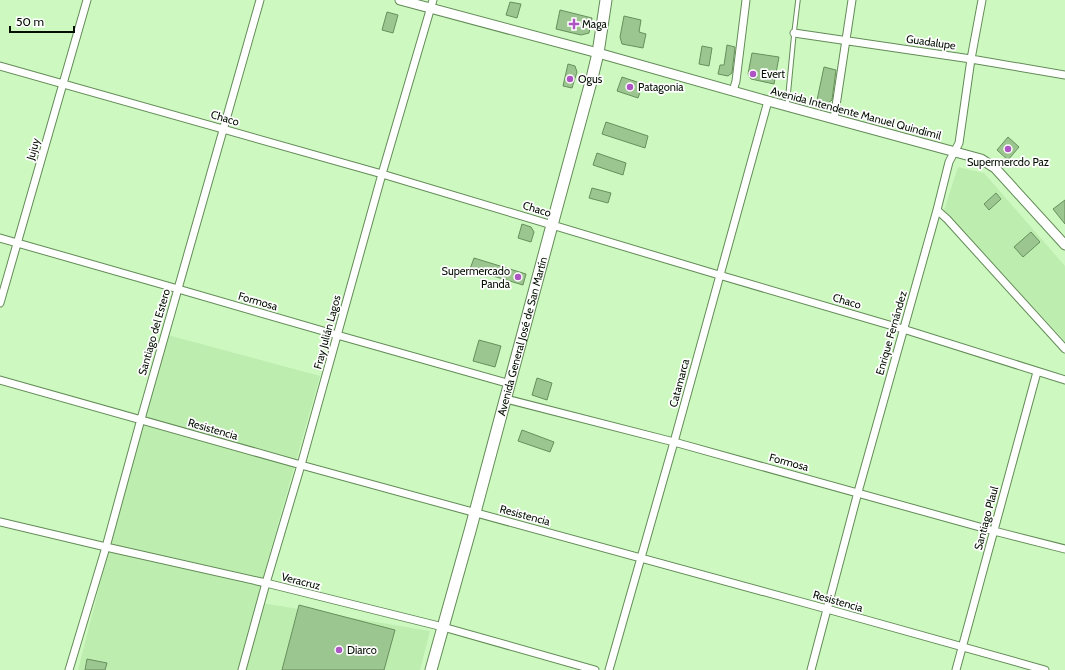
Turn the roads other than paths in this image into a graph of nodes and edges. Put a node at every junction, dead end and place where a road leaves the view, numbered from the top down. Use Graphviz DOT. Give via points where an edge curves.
graph roads {
  1 [pos="87,0"];
  2 [pos="260,0"];
  3 [pos="400,0"];
  4 [pos="606,0"];
  5 [pos="746,0"];
  6 [pos="798,0"];
  7 [pos="852,0"];
  8 [pos="982,0"];
  9 [pos="432,4"];
  10 [pos="794,33"];
  11 [pos="846,41"];
  12 [pos="598,53"];
  13 [pos="971,59"];
  14 [pos="0,66"];
  15 [pos="1065,75"];
  16 [pos="63,84"];
  17 [pos="733,91"];
  18 [pos="768,101"];
  19 [pos="787,107"];
  20 [pos="834,119"];
  21 [pos="224,129"];
  22 [pos="954,152"];
  23 [pos="382,174"];
  24 [pos="937,210"];
  25 [pos="552,225"];
  26 [pos="0,238"];
  27 [pos="18,243"];
  28 [pos="1065,245"];
  29 [pos="719,275"];
  30 [pos="178,288"];
  31 [pos="0,304"];
  32 [pos="903,330"];
  33 [pos="337,335"];
  34 [pos="1065,350"];
  35 [pos="1037,372"];
  36 [pos="0,380"];
  37 [pos="1065,380"];
  38 [pos="510,384"];
  39 [pos="506,399"];
  40 [pos="140,419"];
  41 [pos="674,442"];
  42 [pos="302,465"];
  43 [pos="858,492"];
  44 [pos="475,513"];
  45 [pos="0,522"];
  46 [pos="994,531"];
  47 [pos="106,547"];
  48 [pos="1065,549"];
  49 [pos="641,558"];
  50 [pos="266,583"];
  51 [pos="827,609"];
  52 [pos="443,627"];
  53 [pos="962,647"];
  54 [pos="69,670"];
  55 [pos="242,670"];
  56 [pos="431,670"];
  57 [pos="595,670"];
  58 [pos="609,670"];
  59 [pos="811,670"];
  60 [pos="956,670"];
  61 [pos="1045,670"];
  1 -- 16 [label="street, Jujuy"];
  2 -- 21 [label="street, Santiago del Estero"];
  3 -- 9 [label="street, Avenida Intendente Manuel Quindimil"];
  4 -- 12 [label="main road, Avenida General José de San Martín"];
  5 -- 17 [label="street"];
  6 -- 10 [label="lane"];
  7 -- 11 [label="street"];
  8 -- 13 [label="street, Enrique Fernández"];
  9 -- 12 [label="street, Avenida Intendente Manuel Quindimil"];
  9 -- 23 [label="street, Fray Julián Lagos"];
  10 -- 11 [label="street, Guadalupe"];
  10 -- 19 [label="lane"];
  11 -- 13 [label="street, Guadalupe"];
  11 -- 20 [label="street"];
  12 -- 17 [label="street, Avenida Intendente Manuel Quindimil"];
  12 -- 25 [label="main road, Avenida General José de San Martín"];
  13 -- 15 [label="street, Guadalupe"];
  13 -- 22 [label="street, Enrique Fernández" via="959,143"];
  14 -- 16 [label="street, Chaco"];
  16 -- 21 [label="street, Chaco"];
  16 -- 27 [label="street, Jujuy"];
  17 -- 18 [label="street, Avenida Intendente Manuel Quindimil"];
  18 -- 19 [label="street, Avenida Intendente Manuel Quindimil"];
  18 -- 29 [label="street, Catamarca"];
  19 -- 20 [label="street, Avenida Intendente Manuel Quindimil"];
  20 -- 22 [label="street, Avenida Intendente Manuel Quindimil"];
  21 -- 23 [label="street, Chaco"];
  21 -- 30 [label="street, Santiago del Estero"];
  22 -- 24 [label="street, Enrique Fernández"];
  22 -- 28 [label="street, Avenida Intendente Manuel Quindimil" via="980,159 995,168"];
  23 -- 25 [label="street, Chaco"];
  23 -- 33 [label="street, Fray Julián Lagos"];
  24 -- 32 [label="street, Enrique Fernández"];
  24 -- 34 [label="street"];
  25 -- 29 [label="street, Chaco"];
  25 -- 38 [label="main road, Avenida General José de San Martín"];
  26 -- 27 [label="street, Formosa"];
  27 -- 30 [label="street, Formosa"];
  27 -- 31 [label="street, Jujuy"];
  29 -- 32 [label="street, Chaco"];
  29 -- 41 [label="street, Catamarca"];
  30 -- 33 [label="street, Formosa"];
  30 -- 40 [label="street, Santiago del Estero"];
  32 -- 35 [label="street, Chaco"];
  32 -- 43 [label="street, Enrique Fernández"];
  33 -- 38 [label="street, Formosa"];
  33 -- 42 [label="street, Fray Julián Lagos"];
  35 -- 37 [label="street, Chaco"];
  35 -- 46 [label="street, Santiago Plaul"];
  36 -- 40 [label="street, Resistencia"];
  38 -- 39 [label="main road, Avenida General José de San Martín"];
  39 -- 41 [label="street, Formosa"];
  39 -- 44 [label="main road, Avenida General José de San Martín"];
  40 -- 42 [label="street, Resistencia"];
  40 -- 47 [label="street, Santiago del Estero"];
  41 -- 43 [label="street, Formosa"];
  41 -- 49 [label="street, Catamarca"];
  42 -- 44 [label="street, Resistencia"];
  42 -- 50 [label="street, Fray Julián Lagos"];
  43 -- 46 [label="street, Formosa"];
  43 -- 51 [label="street, Enrique Fernández"];
  44 -- 49 [label="street, Resistencia"];
  44 -- 52 [label="main road, Avenida General José de San Martín"];
  45 -- 47 [label="street, Veracruz"];
  46 -- 48 [label="street, Formosa"];
  46 -- 53 [label="street, Santiago Plaul"];
  47 -- 50 [label="street, Veracruz"];
  47 -- 54 [label="street, Santiago del Estero"];
  49 -- 51 [label="street, Resistencia"];
  49 -- 58 [label="street, Catamarca"];
  50 -- 52 [label="street, Veracruz"];
  50 -- 55 [label="street, Fray Julián Lagos"];
  51 -- 53 [label="street, Resistencia"];
  51 -- 59 [label="street, Enrique Fernández"];
  52 -- 56 [label="main road, Avenida General José de San Martín"];
  52 -- 57 [label="street, Veracruz"];
  53 -- 60 [label="street, Santiago Plaul"];
  53 -- 61 [label="street, Resistencia"];
}
